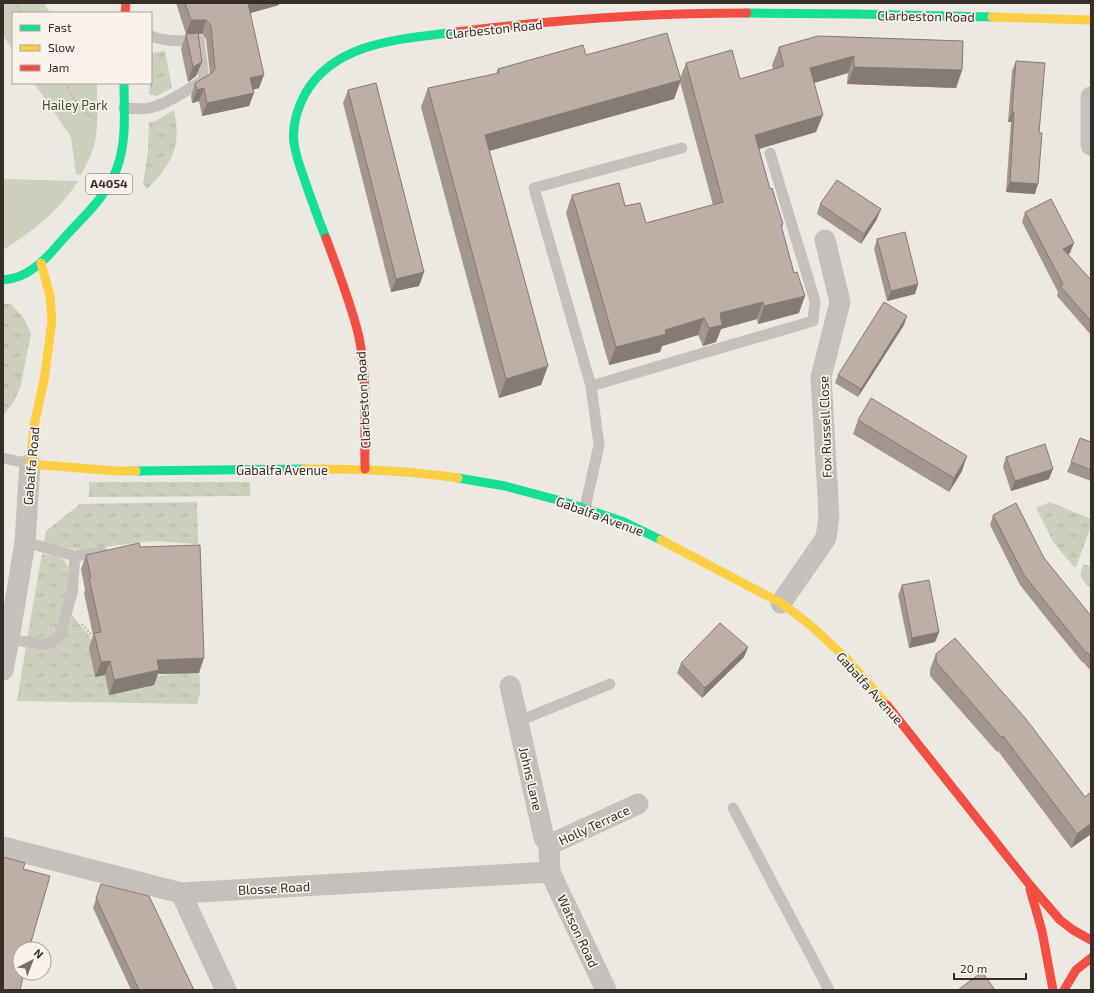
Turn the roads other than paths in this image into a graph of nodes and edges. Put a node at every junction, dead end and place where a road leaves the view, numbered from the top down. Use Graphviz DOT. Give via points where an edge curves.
graph roads {
  1 [pos="1091,20"];
  2 [pos="152,36"];
  3 [pos="124,84"];
  4 [pos="1091,97"];
  5 [pos="124,108"];
  6 [pos="1091,145"];
  7 [pos="682,148"];
  8 [pos="770,153"];
  9 [pos="825,240"];
  10 [pos="41,263"];
  11 [pos="3,280"];
  12 [pos="591,386"];
  13 [pos="3,458"];
  14 [pos="30,464"];
  15 [pos="365,470"];
  16 [pos="585,508"];
  17 [pos="24,542"];
  18 [pos="112,550"];
  19 [pos="75,556"];
  20 [pos="781,604"];
  21 [pos="9,639"];
  22 [pos="3,670"];
  23 [pos="610,684"];
  24 [pos="510,686"];
  25 [pos="518,721"];
  26 [pos="638,804"];
  27 [pos="733,808"];
  28 [pos="550,845"];
  29 [pos="3,847"];
  30 [pos="550,872"];
  31 [pos="1029,884"];
  32 [pos="181,893"];
  33 [pos="1091,940"];
  34 [pos="1091,958"];
  35 [pos="226,990"];
  36 [pos="606,990"];
  37 [pos="830,990"];
  38 [pos="1053,990"];
  39 [pos="1064,990"];
  1 -- 15 [label="street, Clarbeston Road" via="804,12 656,15 494,27 391,41 341,58 314,80 304,95 293,132 299,165 352,310 359,338 363,366"];
  2 -- 5 [label="lane" via="160,40 199,40 204,80 152,108"];
  3 -- 5 [label="street, A4054"];
  4 -- 6 [label="street"];
  5 -- 10 [label="street, A4054" via="123,146 115,173 105,191 87,213"];
  7 -- 12 [label="lane" via="534,188"];
  8 -- 12 [label="lane" via="815,302 813,321"];
  9 -- 20 [label="street, Fox Russell Close" via="840,302 821,376 829,515 826,538"];
  10 -- 11 [label="street, A4054" via="28,272"];
  10 -- 14 [label="street, Gabalfa Road" via="50,296 52,321"];
  12 -- 16 [label="lane" via="599,445"];
  13 -- 14 [label="lane"];
  14 -- 15 [label="street, Gabalfa Avenue" via="116,471"];
  14 -- 17 [label="street, Gabalfa Road"];
  15 -- 16 [label="street, Gabalfa Avenue" via="445,476 505,486"];
  16 -- 20 [label="street, Gabalfa Avenue" via="624,522 676,547"];
  17 -- 19 [label="lane"];
  17 -- 21 [label="street, Gabalfa Road"];
  18 -- 19 [label="lane"];
  19 -- 21 [label="lane" via="72,593 60,636 50,643 40,644"];
  20 -- 31 [label="street, Gabalfa Avenue" via="809,624 846,658 889,706"];
  21 -- 22 [label="street, Gabalfa Road"];
  23 -- 25 [label="lane"];
  24 -- 25 [label="street, Johns Lane"];
  25 -- 28 [label="street, Johns Lane" via="544,838"];
  26 -- 28 [label="street, Holly Terrace"];
  27 -- 37 [label="lane"];
  28 -- 30 [label="street, Johns Lane"];
  29 -- 32 [label="street, Blosse Road"];
  30 -- 32 [label="street, Blosse Road"];
  30 -- 36 [label="street, Watson Road"];
  31 -- 33 [label="street, Gabalfa Avenue" via="1060,920"];
  31 -- 38 [label="street, Gabalfa Avenue" via="1042,931"];
  32 -- 35 [label="street"];
  34 -- 39 [label="street" via="1076,970"];
}
